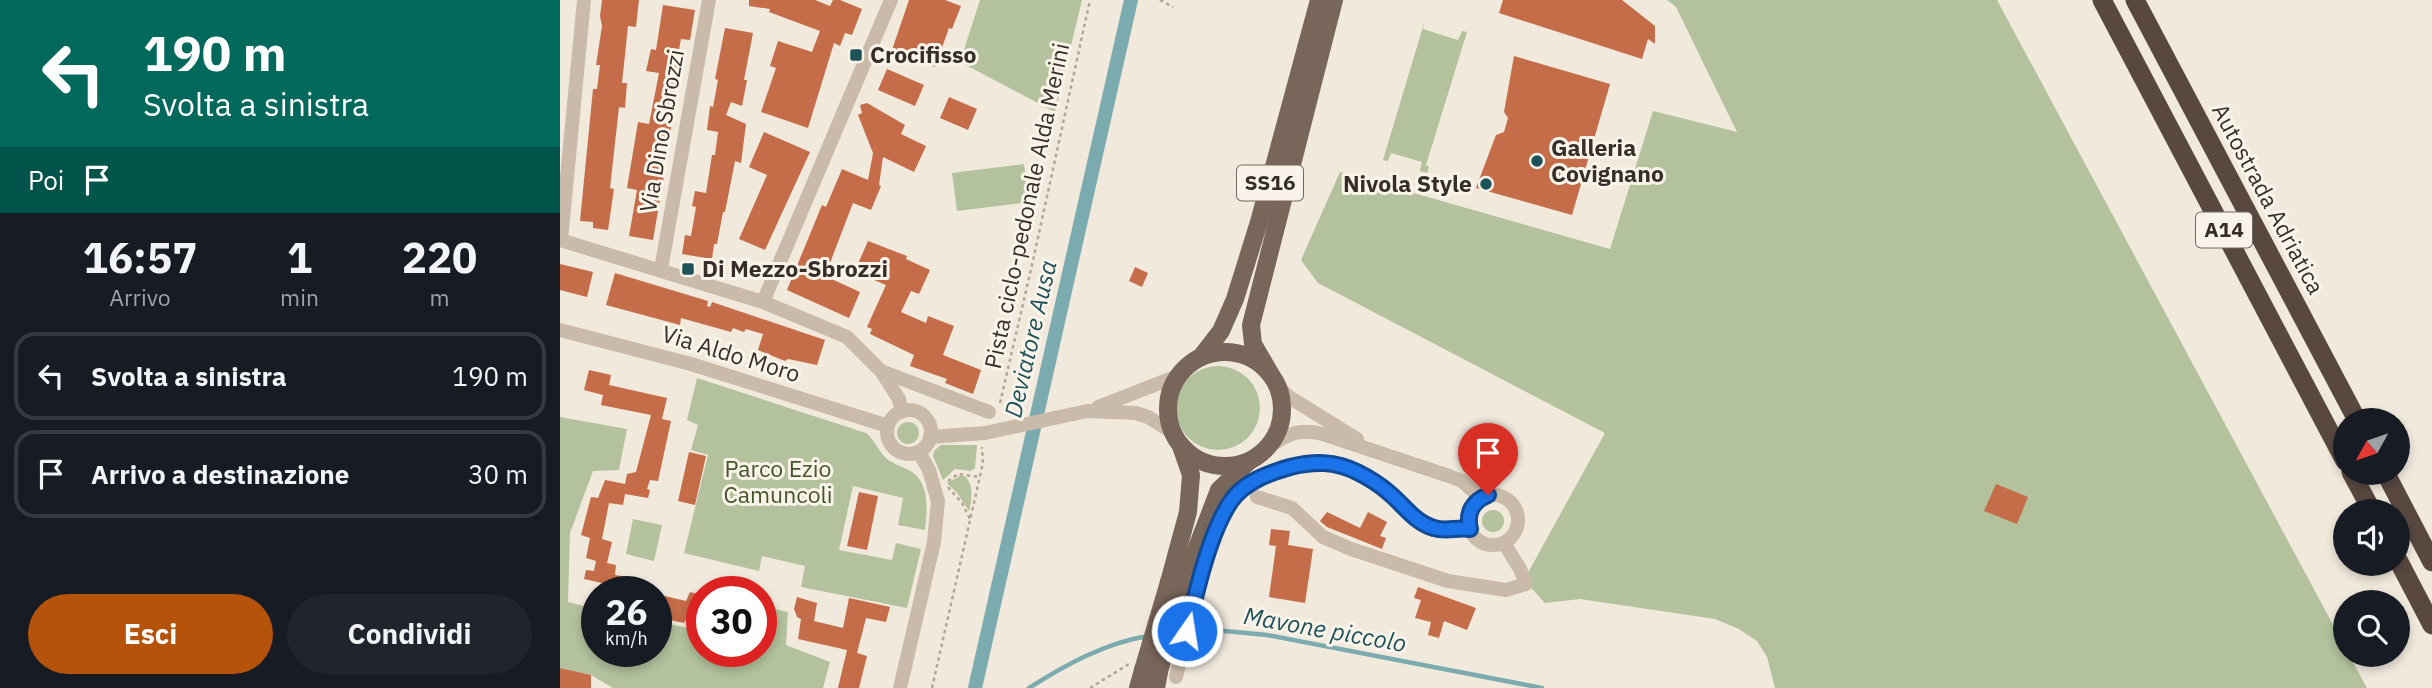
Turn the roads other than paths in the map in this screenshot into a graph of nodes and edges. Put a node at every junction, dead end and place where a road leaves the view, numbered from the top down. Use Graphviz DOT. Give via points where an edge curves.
graph roads {
  1 [pos="584,0"];
  2 [pos="709,0"];
  3 [pos="1319,0"];
  4 [pos="1334,0"];
  5 [pos="2102,0"];
  6 [pos="2136,0"];
  7 [pos="888,1"];
  8 [pos="560,240"];
  9 [pos="661,269"];
  10 [pos="763,302"];
  11 [pos="560,330"];
  12 [pos="1201,357"];
  13 [pos="881,371"];
  14 [pos="1180,375"];
  15 [pos="1274,380"];
  16 [pos="2351,408"];
  17 [pos="1087,411"];
  18 [pos="902,412"];
  19 [pos="989,412"];
  20 [pos="888,426"];
  21 [pos="930,437"];
  22 [pos="1177,438"];
  23 [pos="2333,438"];
  24 [pos="1268,447"];
  25 [pos="1373,449"];
  26 [pos="919,452"];
  27 [pos="1250,461"];
  28 [pos="2392,485"];
  29 [pos="1257,497"];
  30 [pos="1480,498"];
  31 [pos="1470,529"];
  32 [pos="1504,542"];
  33 [pos="2432,562"];
  34 [pos="2406,576"];
  35 [pos="1183,584"];
  36 [pos="2432,625"];
  37 [pos="1156,676"];
  38 [pos="900,688"];
  39 [pos="1139,688"];
  1 -- 8 [label="street"];
  2 -- 9 [label="street, Via Dino Sbrozzi"];
  3 -- 12 [label="main road, SS16" via="1235,299 1221,331"];
  4 -- 15 [label="main road, SS16" via="1251,325 1253,344"];
  5 -- 23 [label="highway, A14"];
  6 -- 16 [label="highway, Autostrada Adriatica / A14"];
  7 -- 10 [label="street"];
  8 -- 9 [label="street"];
  9 -- 10 [label="street"];
  10 -- 13 [label="street" via="847,337"];
  11 -- 20 [label="street, Via Aldo Moro" via="691,364"];
  12 -- 14 [label="main road, SS16"];
  12 -- 15 [label="main road" via="1223,352 1245,355"];
  13 -- 18 [label="street"];
  13 -- 19 [label="street"];
  14 -- 17 [label="street"];
  14 -- 22 [label="main road, SS16" via="1169,403"];
  15 -- 24 [label="main road, SS16" via="1281,395 1282,418"];
  15 -- 25 [label="street" via="1289,397"];
  17 -- 21 [label="street" via="985,433"];
  17 -- 22 [label="street" via="1148,416"];
  18 -- 20 [label="street"];
  18 -- 21 [label="street" via="921,414 929,424"];
  20 -- 26 [label="street" via="892,447 905,454"];
  21 -- 26 [label="street"];
  22 -- 27 [label="main road" via="1206,462 1228,466"];
  22 -- 35 [label="main road, SS16" via="1191,475"];
  24 -- 25 [label="street" via="1292,432 1307,431"];
  24 -- 27 [label="main road, SS16"];
  25 -- 30 [label="street" via="1462,481"];
  26 -- 38 [label="street" via="937,501 934,542"];
  27 -- 35 [label="main road, SS16" via="1219,489"];
  28 -- 33 [label="highway"];
  29 -- 32 [label="street" via="1292,508 1323,537 1448,581 1506,590 1526,584"];
  30 -- 31 [label="street" via="1471,508"];
  30 -- 32 [label="street" via="1504,497 1516,508 1518,524"];
  31 -- 32 [label="street" via="1480,541"];
  31 -- 35 [label="street" via="1432,528 1357,472 1311,461 1254,480 1232,499"];
  34 -- 36 [label="highway"];
  35 -- 37 [label="main road, SS16, bridge"];
  35 -- 37 [label="street, bridge"];
  37 -- 39 [label="main road, SS16"];
}
